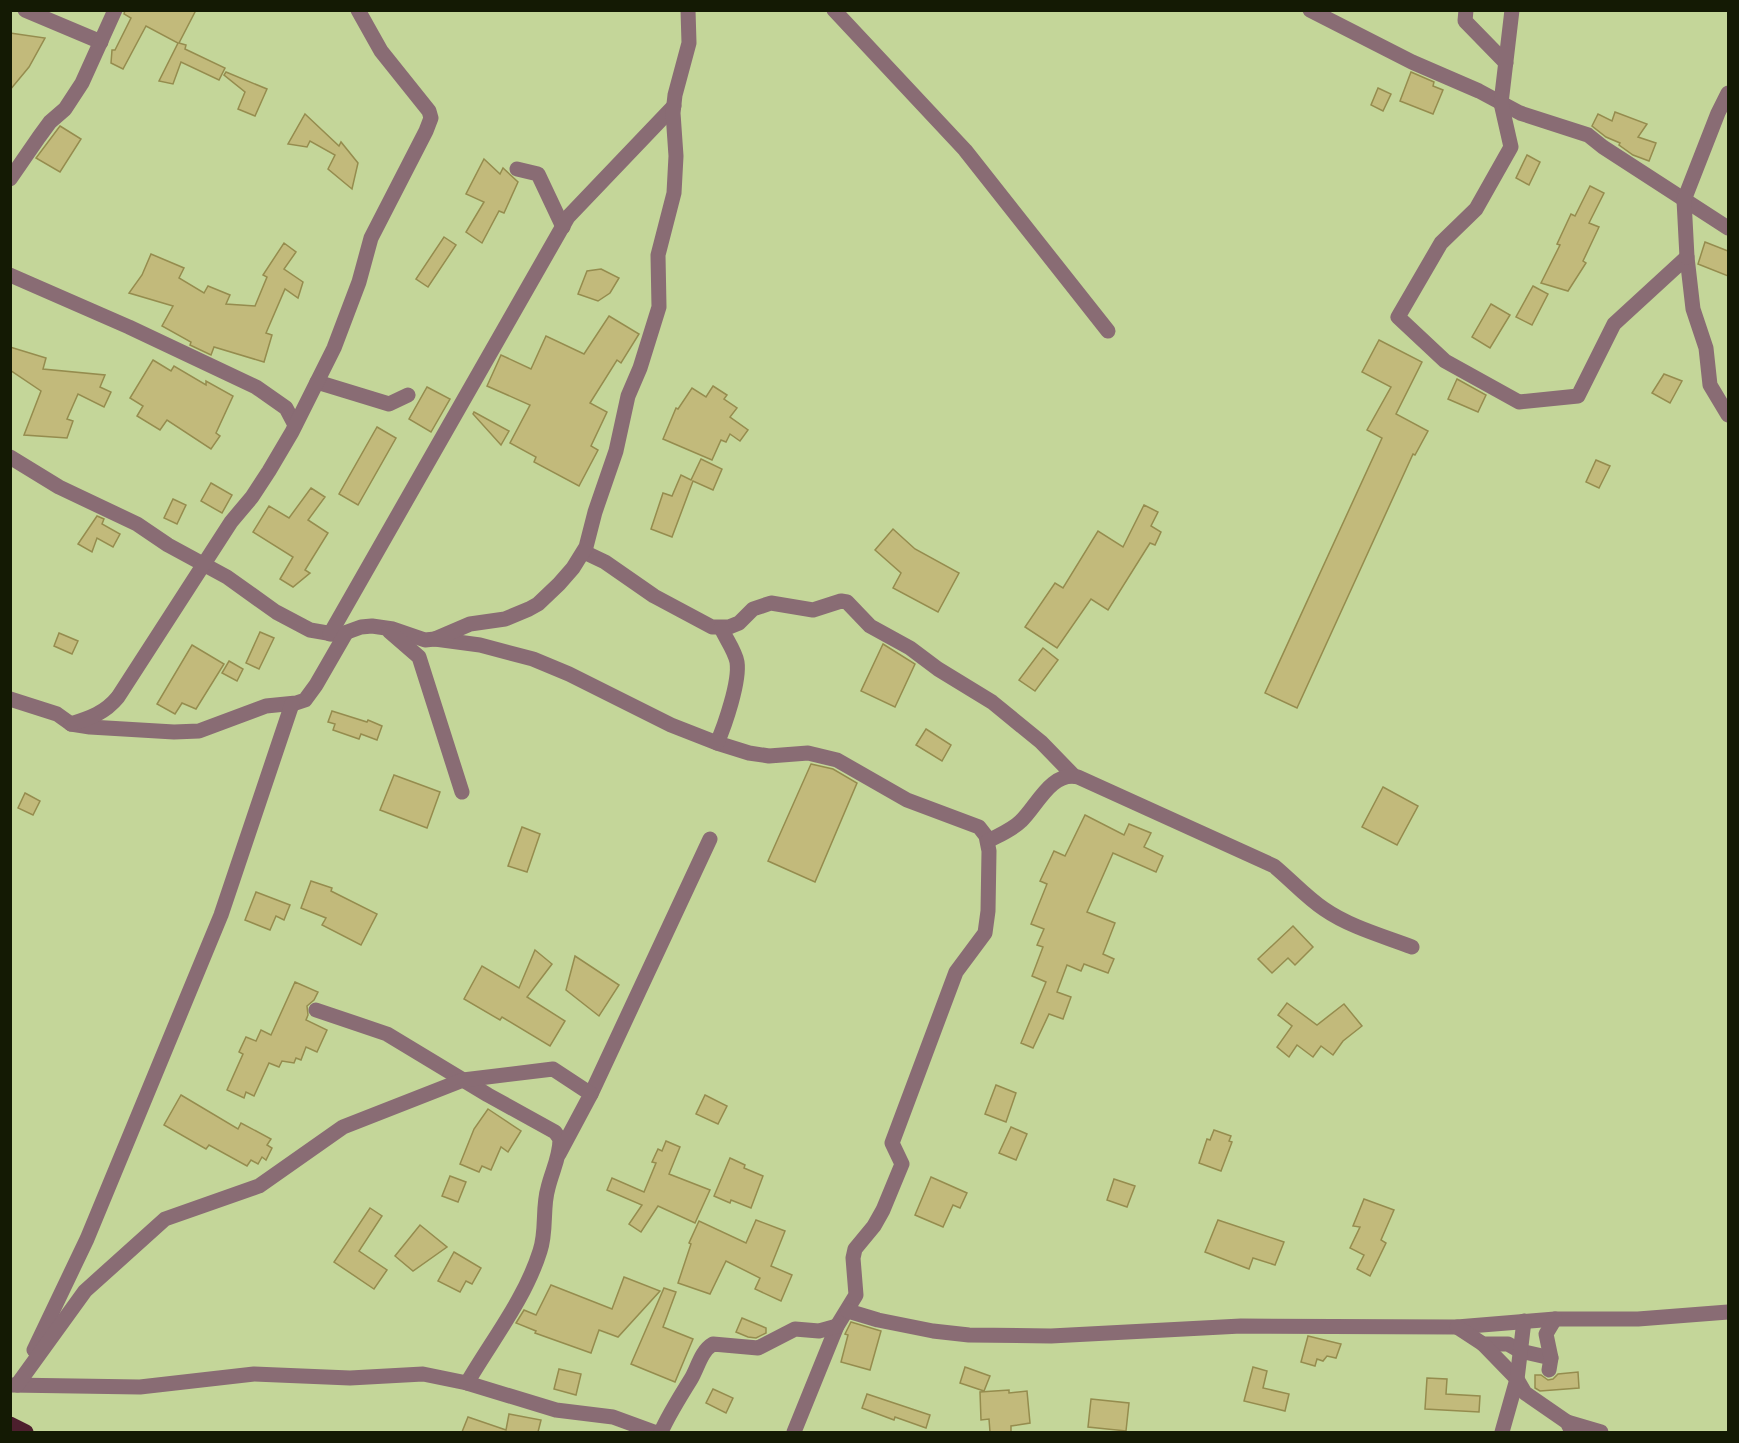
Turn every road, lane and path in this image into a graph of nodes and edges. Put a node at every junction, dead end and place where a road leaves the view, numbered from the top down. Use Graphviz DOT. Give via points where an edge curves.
graph roads {
  1 [pos="25,10"];
  2 [pos="114,10"];
  3 [pos="358,10"];
  4 [pos="688,10"];
  5 [pos="834,10"];
  6 [pos="1310,10"];
  7 [pos="1467,10"];
  8 [pos="1512,10"];
  9 [pos="101,42"];
  10 [pos="1506,63"];
  11 [pos="1728,93"];
  12 [pos="1501,103"];
  13 [pos="674,106"];
  14 [pos="517,169"];
  15 [pos="10,179"];
  16 [pos="1684,200"];
  17 [pos="563,227"];
  18 [pos="1728,228"];
  19 [pos="1687,257"];
  20 [pos="10,275"];
  21 [pos="1108,331"];
  22 [pos="317,382"];
  23 [pos="408,395"];
  24 [pos="1728,415"];
  25 [pos="295,425"];
  26 [pos="10,458"];
  27 [pos="584,552"];
  28 [pos="202,565"];
  29 [pos="721,628"];
  30 [pos="387,629"];
  31 [pos="346,633"];
  32 [pos="330,634"];
  33 [pos="435,639"];
  34 [pos="10,699"];
  35 [pos="292,704"];
  36 [pos="71,724"];
  37 [pos="717,743"];
  38 [pos="1074,776"];
  39 [pos="462,792"];
  40 [pos="710,839"];
  41 [pos="988,841"];
  42 [pos="1412,947"];
  43 [pos="316,1010"];
  44 [pos="463,1080"];
  45 [pos="591,1094"];
  46 [pos="559,1154"];
  47 [pos="848,1311"];
  48 [pos="1728,1312"];
  49 [pos="1555,1319"];
  50 [pos="1524,1321"];
  51 [pos="837,1326"];
  52 [pos="1456,1327"];
  53 [pos="1483,1344"];
  54 [pos="1520,1351"];
  55 [pos="1516,1379"];
  56 [pos="467,1383"];
  57 [pos="14,1385"];
  58 [pos="10,1424"];
  59 [pos="1569,1427"];
  60 [pos="26,1432"];
  61 [pos="654,1432"];
  62 [pos="661,1432"];
  63 [pos="794,1432"];
  64 [pos="1502,1432"];
  65 [pos="1601,1432"];
  1 -- 9 [label="street"];
  2 -- 9 [label="street"];
  3 -- 22 [label="street" via="381,51 426,106 430,118 371,238 338,339"];
  4 -- 13 [label="street" via="688,43"];
  5 -- 21 [label="street" via="965,150"];
  6 -- 12 [label="street"];
  7 -- 10 [label="street" via="1465,21"];
  8 -- 10 [label="street"];
  9 -- 15 [label="street" via="73,98 39,136"];
  10 -- 12 [label="street"];
  11 -- 16 [label="street"];
  12 -- 16 [label="street" via="1538,120 1588,135"];
  12 -- 19 [label="street" via="1511,147 1476,210 1441,243 1398,316 1445,361 1519,402 1578,396 1614,324"];
  13 -- 17 [label="street"];
  13 -- 27 [label="street" via="675,185 658,255 659,307 628,396 616,451"];
  14 -- 17 [label="street" via="538,174"];
  16 -- 18 [label="street"];
  16 -- 19 [label="street"];
  17 -- 32 [label="street"];
  19 -- 24 [label="street" via="1693,309 1706,348 1710,385"];
  20 -- 25 [label="street" via="256,387 286,408"];
  22 -- 23 [label="street" via="389,404"];
  22 -- 25 [label="street"];
  25 -- 28 [label="street" via="252,497"];
  26 -- 28 [label="street" via="59,487 137,524"];
  27 -- 29 [label="street" via="676,609"];
  27 -- 33 [label="street" via="538,604"];
  28 -- 32 [label="street" via="227,577 288,619"];
  28 -- 36 [label="street" via="111,705 96,716"];
  29 -- 37 [label="street" via="736,659 737,671"];
  29 -- 38 [label="street" via="738,623 753,609 771,603 813,610 845,601 870,626 992,702 1041,742"];
  30 -- 31 [label="street" via="366,626"];
  30 -- 33 [label="street" via="425,640"];
  30 -- 39 [label="street" via="419,657"];
  31 -- 32 [label="street"];
  31 -- 35 [label="street" via="309,696"];
  33 -- 37 [label="street" via="480,645 533,659"];
  34 -- 36 [label="street" via="57,714"];
  35 -- 36 [label="street" via="266,706 189,732"];
  35 -- 57 [label="street" via="221,915 87,1239"];
  37 -- 41 [label="street" via="769,756 808,753 837,760 907,800 972,823 984,831"];
  38 -- 41 [label="street" via="1053,785 1016,826"];
  38 -- 42 [label="street" via="1274,866 1326,910"];
  40 -- 45 [label="street"];
  41 -- 47 [label="street" via="985,933 956,972 892,1143 902,1164 883,1210 854,1253 857,1290"];
  43 -- 44 [label="street" via="387,1034"];
  44 -- 45 [label="street" via="553,1069"];
  44 -- 46 [label="street" via="555,1132 560,1139"];
  44 -- 57 [label="street" via="343,1126 259,1186 165,1220 85,1291"];
  45 -- 46 [label="street"];
  46 -- 56 [label="street" via="548,1188 541,1249 532,1274"];
  47 -- 51 [label="street"];
  47 -- 52 [label="street" via="933,1331 969,1335 1051,1336 1241,1326"];
  48 -- 49 [label="street" via="1638,1319"];
  49 -- 50 [label="street"];
  49 -- 54 [label="street" via="1546,1334 1550,1364"];
  50 -- 52 [label="street"];
  50 -- 54 [label="street"];
  51 -- 62 [label="street" via="819,1331 795,1329 758,1348 713,1344 702,1356"];
  51 -- 63 [label="street"];
  52 -- 53 [label="street"];
  53 -- 54 [label="street" via="1508,1344"];
  53 -- 55 [label="street"];
  54 -- 55 [label="street"];
  55 -- 59 [label="street" via="1525,1393"];
  55 -- 64 [label="street"];
  56 -- 57 [label="street" via="423,1374 350,1378 254,1374 140,1387"];
  56 -- 61 [label="street" via="556,1410 613,1417"];
  58 -- 60 [label="main road"];
  59 -- 65 [label="street"];
}
